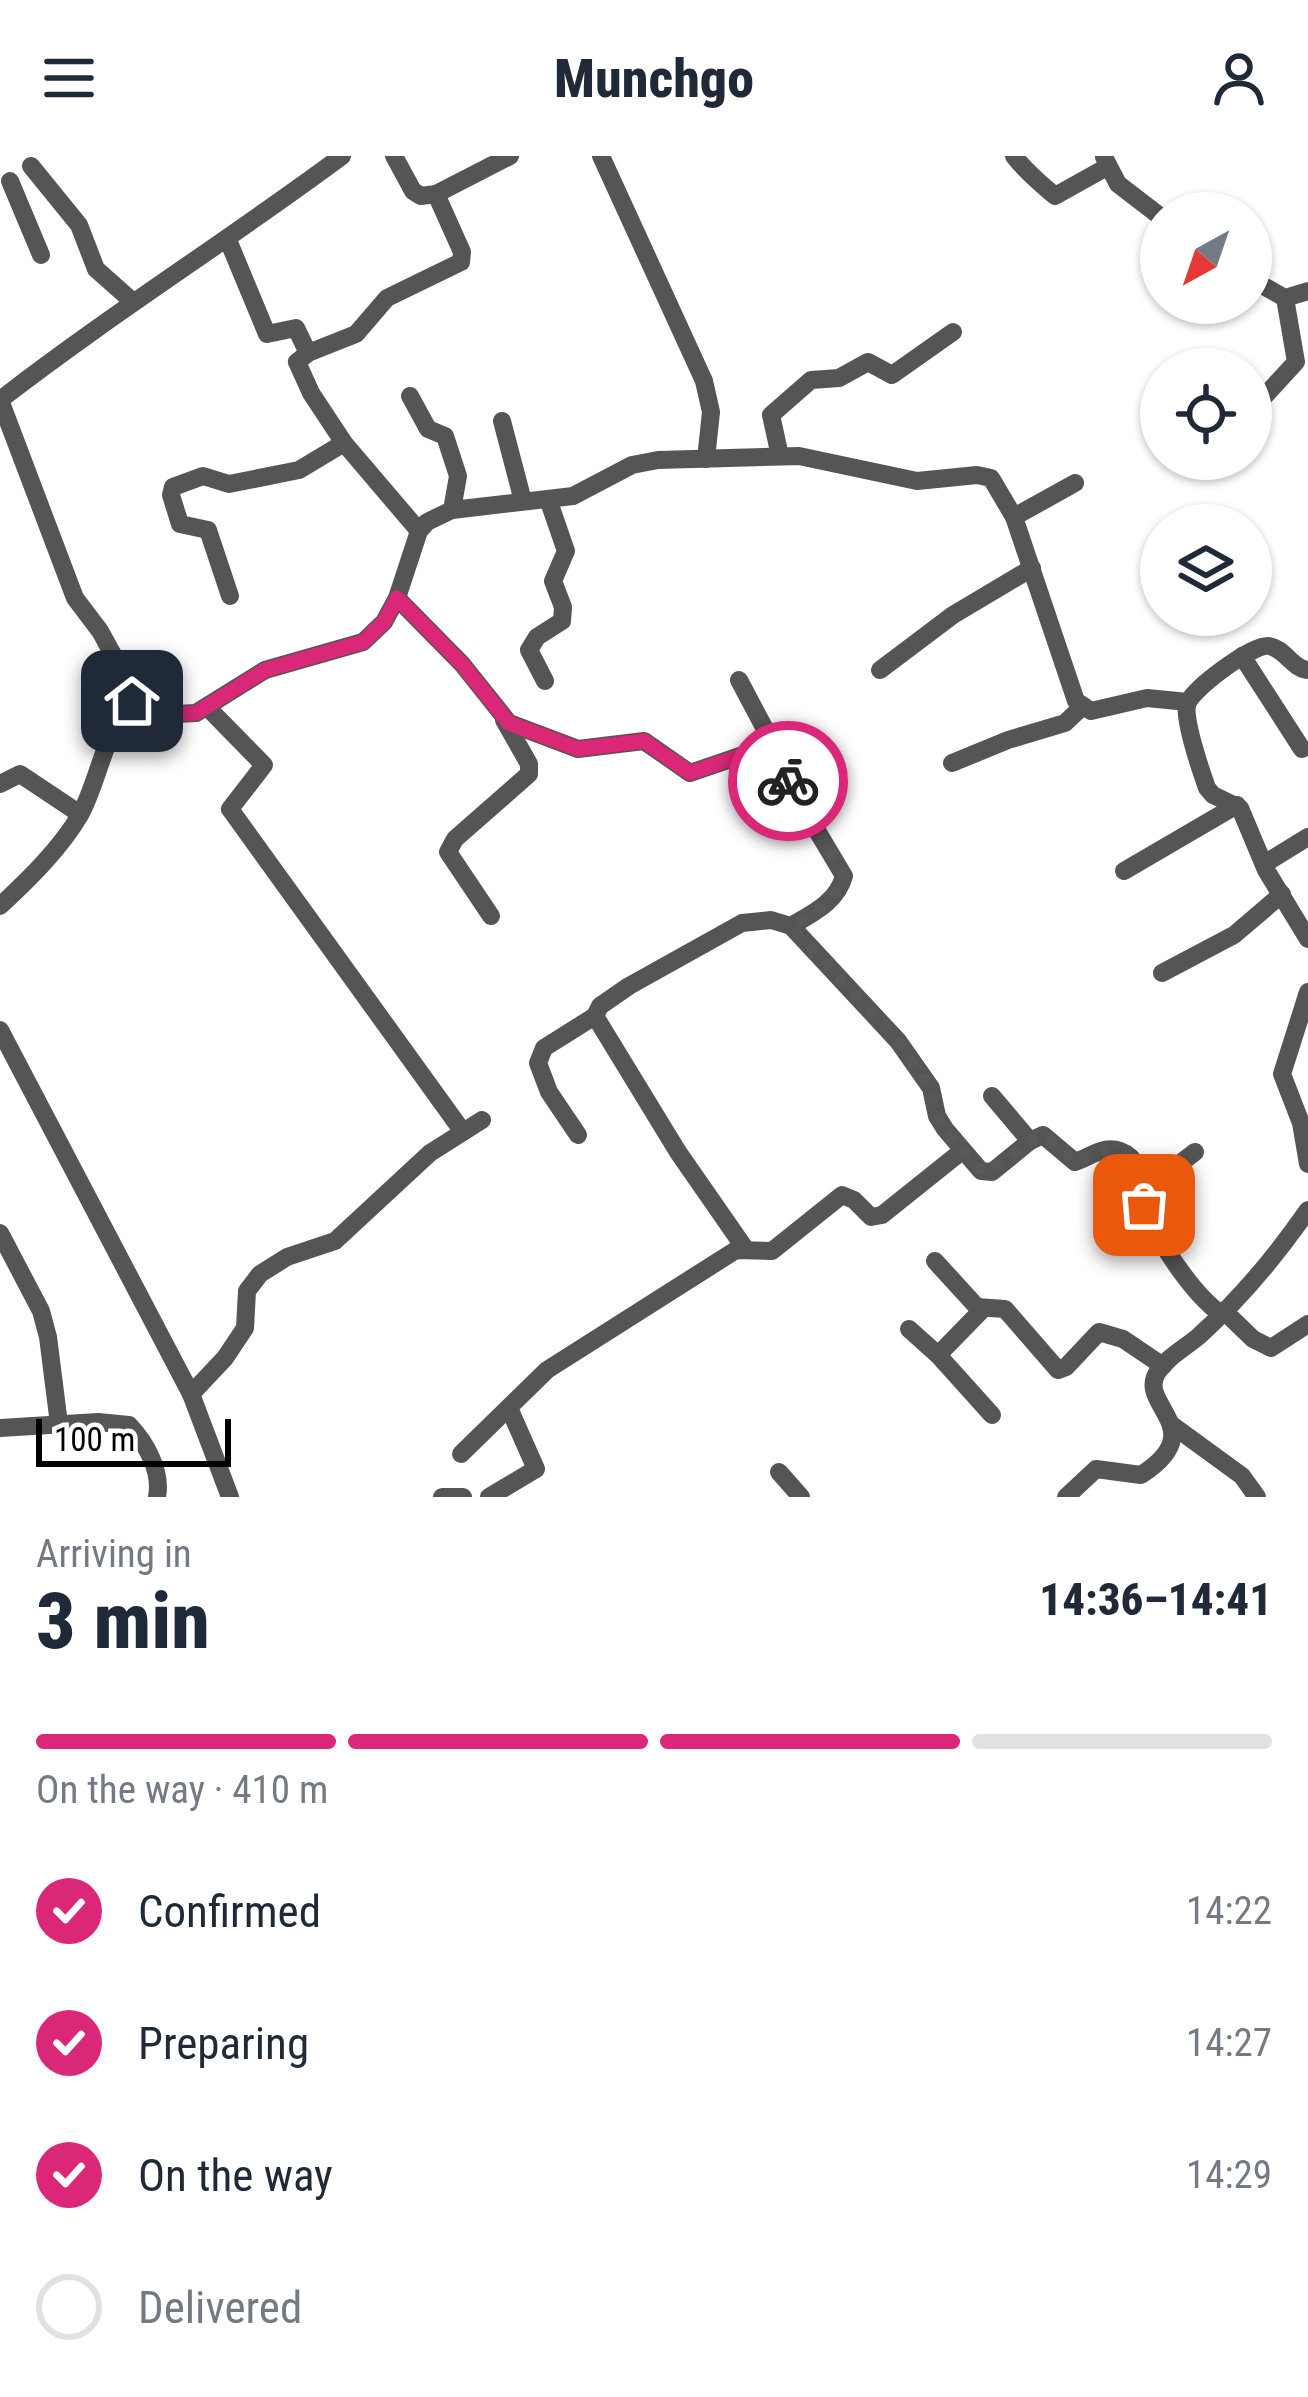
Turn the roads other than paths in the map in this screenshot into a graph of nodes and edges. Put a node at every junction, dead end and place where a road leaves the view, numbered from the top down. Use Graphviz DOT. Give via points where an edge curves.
graph roads {
  1 [pos="342,156"];
  2 [pos="394,156"];
  3 [pos="510,156"];
  4 [pos="601,156"];
  5 [pos="1014,156"];
  6 [pos="37,161"];
  7 [pos="1105,162"];
  8 [pos="5,183"];
  9 [pos="436,194"];
  10 [pos="1140,201"];
  11 [pos="228,240"];
  12 [pos="41,255"];
  13 [pos="1272,291"];
  14 [pos="1308,291"];
  15 [pos="1285,298"];
  16 [pos="131,301"];
  17 [pos="952,332"];
  18 [pos="308,353"];
  19 [pos="1272,388"];
  20 [pos="410,395"];
  21 [pos="0,400"];
  22 [pos="502,421"];
  23 [pos="344,443"];
  24 [pos="780,456"];
  25 [pos="706,459"];
  26 [pos="1076,483"];
  27 [pos="548,499"];
  28 [pos="524,501"];
  29 [pos="452,509"];
  30 [pos="1014,517"];
  31 [pos="418,531"];
  32 [pos="1032,568"];
  33 [pos="230,596"];
  34 [pos="397,598"];
  35 [pos="1242,656"];
  36 [pos="880,670"];
  37 [pos="1308,670"];
  38 [pos="739,680"];
  39 [pos="545,681"];
  40 [pos="137,698"];
  41 [pos="1187,702"];
  42 [pos="1083,706"];
  43 [pos="208,708"];
  44 [pos="504,719"];
  45 [pos="770,746"];
  46 [pos="1302,749"];
  47 [pos="952,763"];
  48 [pos="0,784"];
  49 [pos="1237,805"];
  50 [pos="80,814"];
  51 [pos="1308,837"];
  52 [pos="1264,864"];
  53 [pos="1124,871"];
  54 [pos="1282,894"];
  55 [pos="0,906"];
  56 [pos="491,916"];
  57 [pos="791,926"];
  58 [pos="1308,939"];
  59 [pos="1162,973"];
  60 [pos="1308,992"];
  61 [pos="595,1016"];
  62 [pos="0,1030"];
  63 [pos="992,1096"];
  64 [pos="482,1120"];
  65 [pos="463,1132"];
  66 [pos="578,1135"];
  67 [pos="1030,1141"];
  68 [pos="962,1151"];
  69 [pos="1195,1151"];
  70 [pos="1308,1165"];
  71 [pos="1144,1191"];
  72 [pos="1308,1210"];
  73 [pos="0,1233"];
  74 [pos="744,1247"];
  75 [pos="6,1257"];
  76 [pos="935,1261"];
  77 [pos="982,1310"];
  78 [pos="1223,1313"];
  79 [pos="1308,1324"];
  80 [pos="908,1329"];
  81 [pos="938,1355"];
  82 [pos="1163,1366"];
  83 [pos="190,1394"];
  84 [pos="509,1408"];
  85 [pos="992,1415"];
  86 [pos="58,1424"];
  87 [pos="1172,1425"];
  88 [pos="0,1428"];
  89 [pos="461,1454"];
  90 [pos="779,1472"];
  91 [pos="223,1494"];
  92 [pos="157,1497"];
  93 [pos="442,1497"];
  94 [pos="463,1497"];
  95 [pos="489,1497"];
  96 [pos="801,1497"];
  97 [pos="1066,1497"];
  98 [pos="1257,1497"];
  1 -- 11 [label="street"];
  2 -- 9 [label="street" via="417,195"];
  3 -- 9 [label="street"];
  4 -- 25 [label="street" via="704,381 711,412"];
  5 -- 7 [label="street" via="1055,196"];
  6 -- 8 [label="street"];
  6 -- 16 [label="street" via="79,225 95,269"];
  7 -- 10 [label="street"];
  8 -- 12 [label="street"];
  9 -- 18 [label="street" via="461,262 381,302 356,334"];
  11 -- 16 [label="street"];
  11 -- 18 [label="street" via="267,334 296,328"];
  13 -- 15 [label="street"];
  14 -- 15 [label="street"];
  15 -- 19 [label="street" via="1296,362"];
  16 -- 21 [label="street"];
  17 -- 24 [label="street" via="892,375 868,362 806,383 771,415"];
  18 -- 23 [label="street" via="298,365"];
  20 -- 29 [label="street" via="428,429 446,436 458,476"];
  21 -- 40 [label="street" via="75,598"];
  22 -- 28 [label="street"];
  23 -- 31 [label="street"];
  23 -- 33 [label="street" via="299,470 229,484 202,476 173,487 180,524 208,530"];
  24 -- 25 [label="street"];
  24 -- 30 [label="street" via="928,482 983,475 996,482"];
  25 -- 27 [label="street" via="644,461 581,494"];
  26 -- 30 [label="street"];
  27 -- 28 [label="street"];
  27 -- 39 [label="street" via="566,551 553,580 562,621 529,650"];
  28 -- 29 [label="street"];
  29 -- 31 [label="street"];
  30 -- 32 [label="street"];
  31 -- 34 [label="street"];
  32 -- 36 [label="street"];
  32 -- 42 [label="street" via="1071,692"];
  34 -- 43 [label="street" via="363,642 265,670"];
  34 -- 44 [label="street"];
  35 -- 37 [label="street" via="1266,645"];
  35 -- 41 [label="street"];
  35 -- 46 [label="street"];
  38 -- 45 [label="street"];
  40 -- 43 [label="street" via="176,714"];
  40 -- 50 [label="street" via="118,722"];
  41 -- 42 [label="street"];
  41 -- 49 [label="street" via="1207,788"];
  42 -- 47 [label="street" via="1065,723"];
  43 -- 65 [label="street" via="264,765 230,809"];
  44 -- 45 [label="street" via="578,749 644,741 690,773"];
  44 -- 56 [label="street" via="530,770 448,852"];
  45 -- 57 [label="street" via="844,875 825,905"];
  48 -- 50 [label="street" via="20,774"];
  49 -- 52 [label="street"];
  49 -- 53 [label="street"];
  50 -- 55 [label="street"];
  51 -- 52 [label="street"];
  52 -- 54 [label="street"];
  54 -- 58 [label="street"];
  54 -- 59 [label="street" via="1234,935"];
  57 -- 61 [label="street" via="742,923 629,986"];
  57 -- 68 [label="street" via="898,1041"];
  60 -- 70 [label="street" via="1282,1074"];
  61 -- 66 [label="street" via="544,1048 538,1064"];
  61 -- 74 [label="street"];
  62 -- 83 [label="street"];
  63 -- 67 [label="street"];
  64 -- 65 [label="street"];
  65 -- 83 [label="street" via="335,1241 260,1274 247,1292 245,1328"];
  67 -- 68 [label="street" via="986,1173"];
  67 -- 71 [label="street" via="1043,1135 1076,1162 1110,1148 1126,1153"];
  68 -- 74 [label="street" via="882,1215 872,1217 842,1196 772,1251"];
  69 -- 71 [label="street"];
  71 -- 78 [label="street" via="1155,1228 1196,1291"];
  72 -- 78 [label="street"];
  73 -- 75 [label="street"];
  74 -- 84 [label="street" via="562,1359"];
  75 -- 86 [label="street" via="49,1337"];
  76 -- 77 [label="street"];
  77 -- 81 [label="street"];
  77 -- 82 [label="street" via="1005,1309 1058,1370 1099,1333"];
  78 -- 79 [label="street" via="1271,1348"];
  78 -- 82 [label="street"];
  80 -- 81 [label="street"];
  81 -- 85 [label="street"];
  82 -- 87 [label="street" via="1154,1393"];
  83 -- 91 [label="street"];
  84 -- 89 [label="street"];
  84 -- 95 [label="street" via="536,1469"];
  86 -- 88 [label="street"];
  86 -- 92 [label="street" via="128,1425 144,1441"];
  87 -- 97 [label="street" via="1170,1446 1149,1470 1130,1477 1096,1469"];
  87 -- 98 [label="street"];
  90 -- 96 [label="street"];
  93 -- 94 [label="street"];
}
